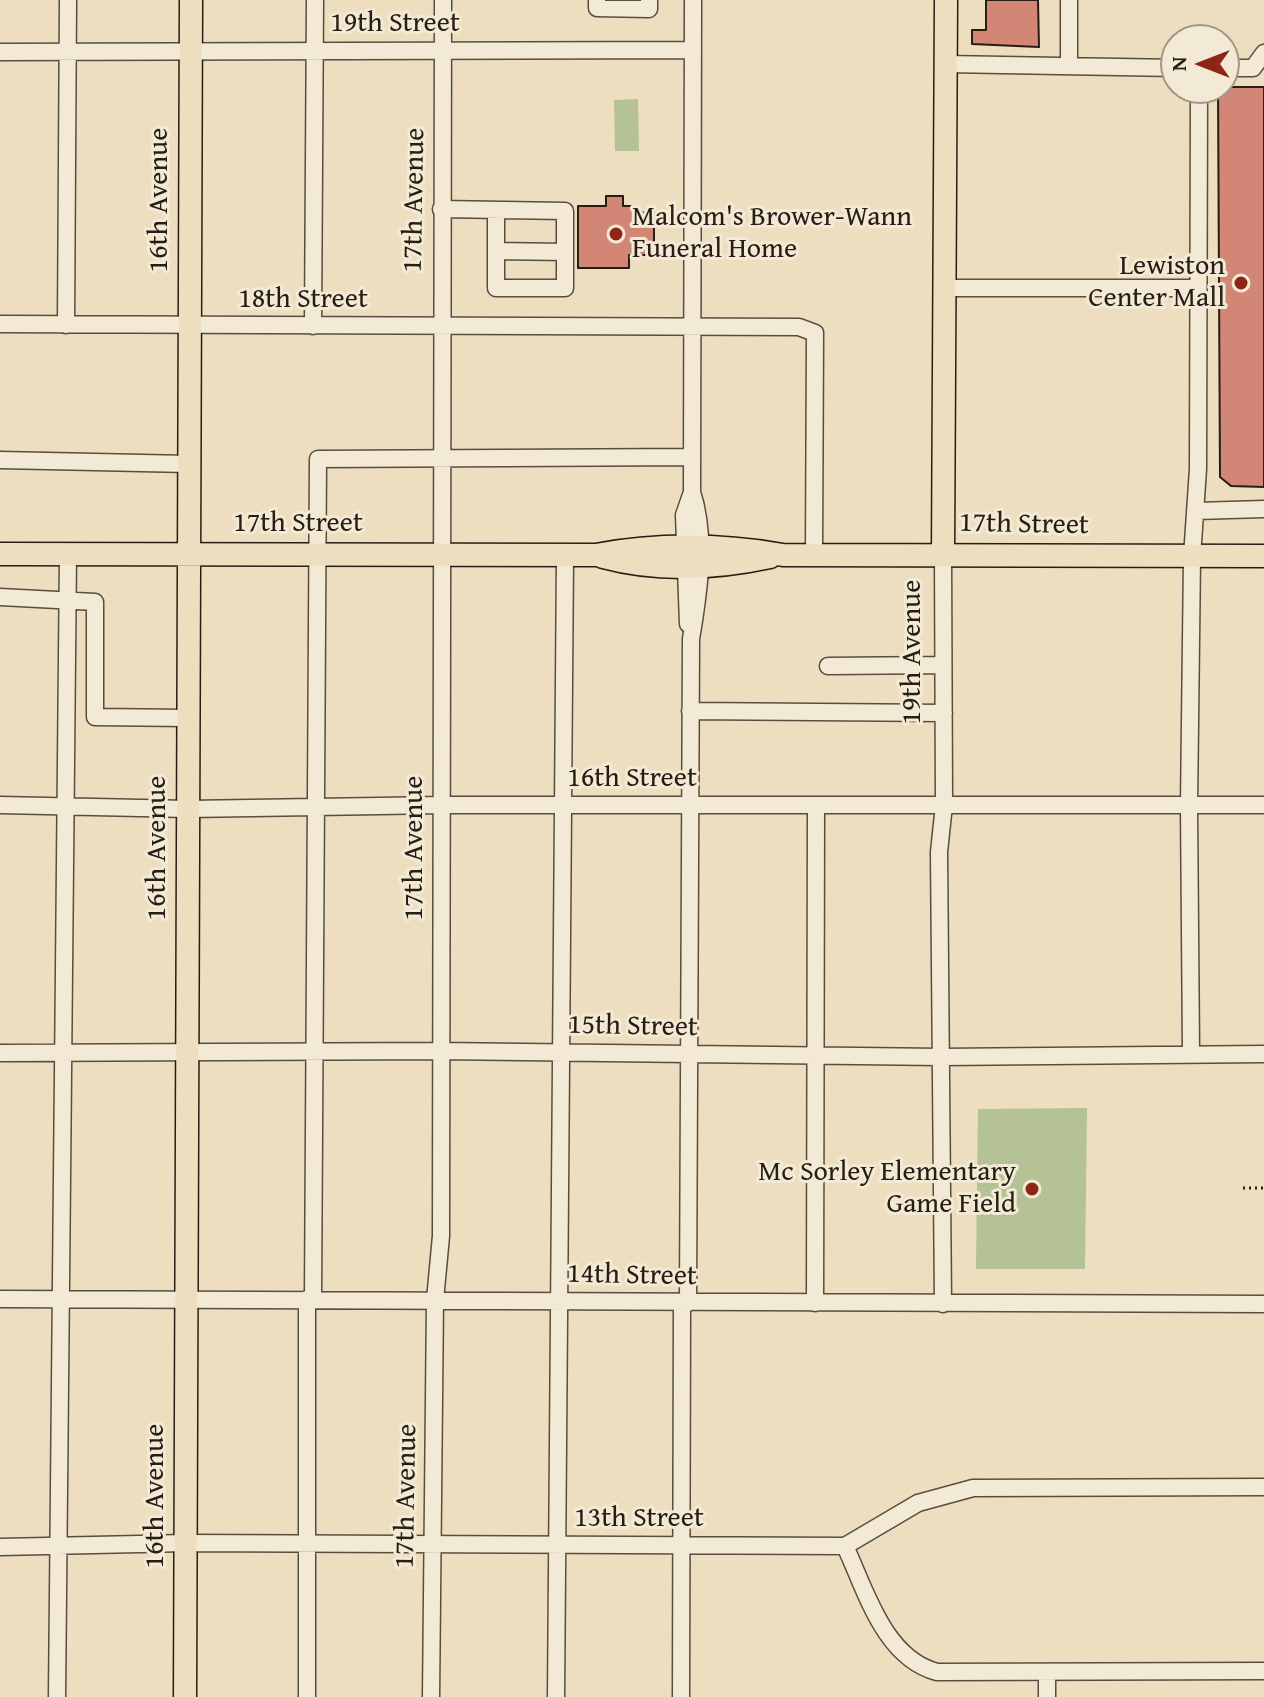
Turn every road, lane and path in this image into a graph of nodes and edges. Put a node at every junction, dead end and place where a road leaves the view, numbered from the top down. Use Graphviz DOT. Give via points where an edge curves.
graph roads {
  1 [pos="68,0"];
  2 [pos="191,0"];
  3 [pos="315,0"];
  4 [pos="443,0"];
  5 [pos="597,0"];
  6 [pos="649,0"];
  7 [pos="693,0"];
  8 [pos="946,0"];
  9 [pos="1069,0"];
  10 [pos="190,49"];
  11 [pos="315,49"];
  12 [pos="443,50"];
  13 [pos="693,50"];
  14 [pos="68,51"];
  15 [pos="0,52"];
  16 [pos="1264,53"];
  17 [pos="945,64"];
  18 [pos="1069,66"];
  19 [pos="1160,68"];
  20 [pos="1240,68"];
  21 [pos="1199,104"];
  22 [pos="441,209"];
  23 [pos="496,210"];
  24 [pos="496,251"];
  25 [pos="565,252"];
  26 [pos="944,288"];
  27 [pos="1198,288"];
  28 [pos="0,324"];
  29 [pos="66,325"];
  30 [pos="693,325"];
  31 [pos="190,326"];
  32 [pos="313,326"];
  33 [pos="440,326"];
  34 [pos="441,457"];
  35 [pos="692,457"];
  36 [pos="0,460"];
  37 [pos="189,464"];
  38 [pos="1264,509"];
  39 [pos="1196,511"];
  40 [pos="68,553"];
  41 [pos="189,553"];
  42 [pos="0,554"];
  43 [pos="317,554"];
  44 [pos="441,554"];
  45 [pos="943,554"];
  46 [pos="565,555"];
  47 [pos="814,555"];
  48 [pos="691,556"];
  49 [pos="1264,556"];
  50 [pos="1192,557"];
  51 [pos="0,597"];
  52 [pos="68,600"];
  53 [pos="943,665"];
  54 [pos="828,666"];
  55 [pos="690,711"];
  56 [pos="944,713"];
  57 [pos="188,718"];
  58 [pos="0,805"];
  59 [pos="442,805"];
  60 [pos="564,805"];
  61 [pos="688,805"];
  62 [pos="816,805"];
  63 [pos="944,805"];
  64 [pos="1264,805"];
  65 [pos="65,806"];
  66 [pos="1189,806"];
  67 [pos="317,807"];
  68 [pos="188,809"];
  69 [pos="439,1051"];
  70 [pos="315,1052"];
  71 [pos="564,1052"];
  72 [pos="0,1053"];
  73 [pos="1191,1053"];
  74 [pos="63,1054"];
  75 [pos="187,1054"];
  76 [pos="1264,1054"];
  77 [pos="690,1055"];
  78 [pos="815,1056"];
  79 [pos="941,1057"];
  80 [pos="1243,1188"];
  81 [pos="1264,1188"];
  82 [pos="0,1299"];
  83 [pos="59,1299"];
  84 [pos="186,1299"];
  85 [pos="310,1299"];
  86 [pos="435,1300"];
  87 [pos="560,1302"];
  88 [pos="685,1303"];
  89 [pos="815,1303"];
  90 [pos="943,1304"];
  91 [pos="1264,1304"];
  92 [pos="1264,1487"];
  93 [pos="186,1543"];
  94 [pos="308,1544"];
  95 [pos="682,1544"];
  96 [pos="57,1545"];
  97 [pos="557,1545"];
  98 [pos="432,1546"];
  99 [pos="845,1546"];
  100 [pos="0,1547"];
  101 [pos="1264,1671"];
  102 [pos="1047,1673"];
  103 [pos="57,1697"];
  104 [pos="185,1697"];
  105 [pos="307,1697"];
  106 [pos="431,1697"];
  107 [pos="556,1697"];
  108 [pos="681,1697"];
  109 [pos="1047,1697"];
  1 -- 14 [label="street"];
  2 -- 10 [label="main road, 16th Avenue"];
  3 -- 11 [label="street"];
  4 -- 12 [label="street, 17th Avenue"];
  5 -- 6 [label="street" via="597,8 649,9"];
  7 -- 13 [label="street"];
  8 -- 17 [label="main road, 19th Avenue"];
  9 -- 18 [label="street"];
  10 -- 11 [label="street, 19th Street"];
  10 -- 14 [label="street, 19th Street"];
  10 -- 31 [label="main road, 16th Avenue"];
  11 -- 12 [label="street, 19th Street"];
  11 -- 32 [label="street"];
  12 -- 13 [label="street, 19th Street"];
  12 -- 22 [label="street, 17th Avenue"];
  13 -- 30 [label="street"];
  14 -- 15 [label="street, 19th Street"];
  14 -- 29 [label="street"];
  16 -- 20 [label="street" via="1253,68"];
  17 -- 18 [label="street"];
  17 -- 26 [label="main road, 19th Avenue"];
  18 -- 19 [label="street"];
  21 -- 27 [label="street"];
  22 -- 23 [label="street"];
  22 -- 33 [label="street, 17th Avenue"];
  23 -- 24 [label="street"];
  23 -- 25 [label="street" via="565,211"];
  24 -- 25 [label="street"];
  24 -- 25 [label="street" via="496,288 565,288"];
  26 -- 27 [label="street"];
  26 -- 45 [label="main road, 19th Avenue"];
  27 -- 39 [label="street"];
  28 -- 29 [label="street, 18th Street"];
  29 -- 31 [label="street, 18th Street"];
  30 -- 33 [label="street, 18th Street"];
  30 -- 35 [label="street"];
  30 -- 47 [label="street, 18th Street" via="799,327 815,333"];
  31 -- 32 [label="street, 18th Street"];
  31 -- 37 [label="main road, 16th Avenue"];
  32 -- 33 [label="street, 18th Street"];
  33 -- 34 [label="street, 17th Avenue"];
  34 -- 35 [label="street"];
  34 -- 43 [label="street" via="318,459"];
  34 -- 44 [label="street, 17th Avenue"];
  35 -- 48 [label="street" via="692,492 699,514"];
  36 -- 37 [label="street"];
  37 -- 41 [label="main road, 16th Avenue"];
  38 -- 39 [label="street"];
  39 -- 50 [label="street"];
  40 -- 41 [label="main road, 17th Street"];
  40 -- 42 [label="main road, 17th Street"];
  40 -- 52 [label="street"];
  41 -- 43 [label="main road, 17th Street"];
  41 -- 57 [label="main road, 16th Avenue"];
  43 -- 44 [label="main road, 17th Street"];
  43 -- 67 [label="street"];
  44 -- 46 [label="main road, 17th Street"];
  44 -- 59 [label="street, 17th Avenue"];
  45 -- 47 [label="main road, 17th Street"];
  45 -- 50 [label="main road, 17th Street"];
  45 -- 53 [label="street, 19th Avenue"];
  46 -- 48 [label="main road, 17th Street" via="642,546"];
  46 -- 60 [label="street"];
  47 -- 48 [label="main road, 17th Street" via="727,545"];
  48 -- 55 [label="street"];
  49 -- 50 [label="main road, 17th Street"];
  50 -- 66 [label="street"];
  51 -- 52 [label="street"];
  52 -- 57 [label="street" via="95,602 95,717"];
  52 -- 65 [label="street"];
  53 -- 54 [label="street"];
  53 -- 56 [label="street, 19th Avenue"];
  55 -- 56 [label="street"];
  55 -- 61 [label="street"];
  56 -- 63 [label="street, 19th Avenue"];
  57 -- 68 [label="main road, 16th Avenue"];
  58 -- 65 [label="street, 16th Street"];
  59 -- 60 [label="street, 16th Street"];
  59 -- 67 [label="street, 16th Street"];
  59 -- 69 [label="street, 17th Avenue"];
  60 -- 61 [label="street, 16th Street"];
  60 -- 71 [label="street"];
  61 -- 62 [label="street, 16th Street"];
  61 -- 77 [label="street"];
  62 -- 63 [label="street, 16th Street"];
  62 -- 78 [label="street"];
  63 -- 66 [label="street, 16th Street"];
  63 -- 79 [label="street, 19th Avenue" via="939,852"];
  64 -- 66 [label="street, 16th Street"];
  65 -- 68 [label="street, 16th Street"];
  65 -- 74 [label="street"];
  66 -- 73 [label="street"];
  67 -- 68 [label="street, 16th Street"];
  67 -- 70 [label="street"];
  68 -- 75 [label="main road, 16th Avenue"];
  69 -- 70 [label="street, 15th Street"];
  69 -- 71 [label="street, 15th Street"];
  69 -- 86 [label="street, 17th Avenue" via="441,1236"];
  70 -- 75 [label="street, 15th Street"];
  70 -- 85 [label="street"];
  71 -- 77 [label="street, 15th Street"];
  71 -- 87 [label="street"];
  72 -- 74 [label="street, 15th Street"];
  73 -- 76 [label="street, 15th Street"];
  73 -- 79 [label="street, 15th Street"];
  74 -- 75 [label="street, 15th Street"];
  74 -- 83 [label="street"];
  75 -- 84 [label="main road, 16th Avenue"];
  77 -- 78 [label="street, 15th Street"];
  77 -- 88 [label="street"];
  78 -- 79 [label="street, 15th Street"];
  78 -- 89 [label="street"];
  79 -- 90 [label="street, 19th Avenue"];
  80 -- 81 [label="path"];
  82 -- 83 [label="street, 14th Street"];
  83 -- 84 [label="street, 14th Street"];
  83 -- 96 [label="street"];
  84 -- 85 [label="street, 14th Street"];
  84 -- 93 [label="main road, 16th Avenue"];
  85 -- 86 [label="street, 14th Street"];
  85 -- 94 [label="street"];
  86 -- 87 [label="street, 14th Street"];
  86 -- 98 [label="street, 17th Avenue"];
  87 -- 88 [label="street, 14th Street"];
  87 -- 97 [label="street"];
  88 -- 89 [label="street, 14th Street"];
  88 -- 95 [label="street"];
  89 -- 90 [label="street, 14th Street"];
  90 -- 91 [label="street, 14th Street"];
  92 -- 99 [label="street" via="973,1488 918,1503"];
  93 -- 94 [label="street, 13th Street"];
  93 -- 96 [label="street, 13th Street"];
  93 -- 104 [label="main road, 16th Avenue"];
  94 -- 98 [label="street, 13th Street"];
  94 -- 105 [label="street"];
  95 -- 97 [label="street, 13th Street"];
  95 -- 99 [label="street, 13th Street"];
  95 -- 108 [label="street"];
  96 -- 100 [label="street, 13th Street"];
  96 -- 103 [label="street"];
  97 -- 98 [label="street, 13th Street"];
  97 -- 107 [label="street"];
  98 -- 106 [label="street, 17th Avenue"];
  99 -- 102 [label="street" via="894,1645 912,1663 937,1672"];
  101 -- 102 [label="street"];
  102 -- 109 [label="street"];
}
